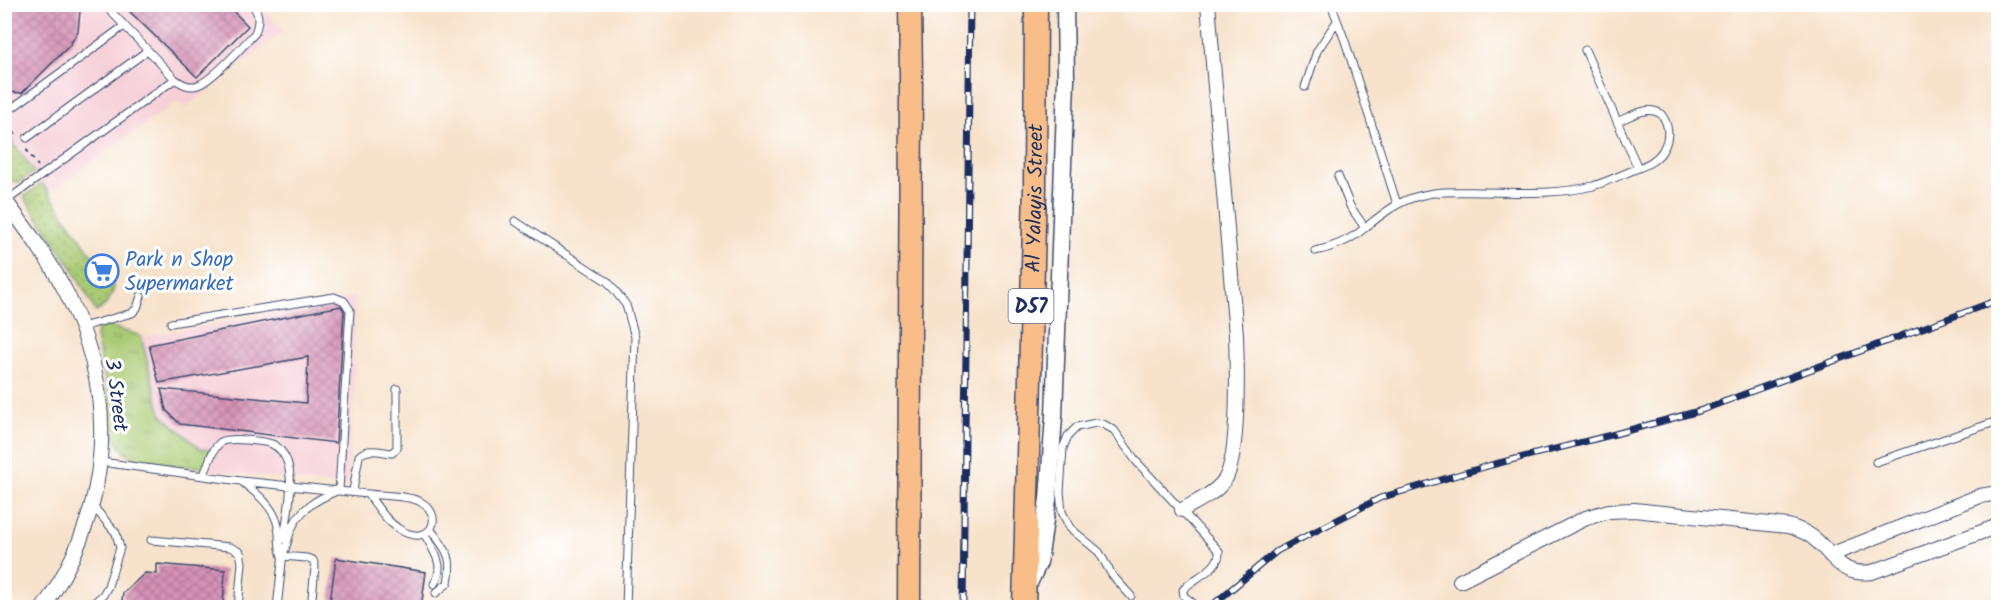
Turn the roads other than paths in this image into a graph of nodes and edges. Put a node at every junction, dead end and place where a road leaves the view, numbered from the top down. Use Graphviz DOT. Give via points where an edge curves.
graph roads {
  1 [pos="104,4"];
  2 [pos="252,4"];
  3 [pos="910,4"];
  4 [pos="1036,4"];
  5 [pos="1065,4"];
  6 [pos="1208,4"];
  7 [pos="1331,4"];
  8 [pos="1337,21"];
  9 [pos="124,26"];
  10 [pos="1586,50"];
  11 [pos="147,51"];
  12 [pos="175,79"];
  13 [pos="1305,87"];
  14 [pos="4,114"];
  15 [pos="1617,122"];
  16 [pos="27,138"];
  17 [pos="1638,168"];
  18 [pos="1338,176"];
  19 [pos="1397,204"];
  20 [pos="7,206"];
  21 [pos="515,221"];
  22 [pos="1365,228"];
  23 [pos="1315,251"];
  24 [pos="141,297"];
  25 [pos="171,323"];
  26 [pos="82,327"];
  27 [pos="397,389"];
  28 [pos="1998,421"];
  29 [pos="101,462"];
  30 [pos="1876,462"];
  31 [pos="204,475"];
  32 [pos="241,481"];
  33 [pos="290,486"];
  34 [pos="339,490"];
  35 [pos="353,491"];
  36 [pos="1998,493"];
  37 [pos="368,494"];
  38 [pos="92,505"];
  39 [pos="1182,510"];
  40 [pos="1998,526"];
  41 [pos="428,533"];
  42 [pos="151,540"];
  43 [pos="1830,555"];
  44 [pos="282,556"];
  45 [pos="1460,581"];
  46 [pos="434,584"];
  47 [pos="436,593"];
  48 [pos="1131,596"];
  49 [pos="1024,597"];
  50 [pos="43,608"];
  51 [pos="88,608"];
  52 [pos="238,608"];
  53 [pos="277,608"];
  54 [pos="311,608"];
  55 [pos="626,608"];
  56 [pos="909,608"];
  57 [pos="1199,608"];
  1 -- 9 [label="lane"];
  2 -- 12 [label="lane" via="258,16 255,33 210,79 197,86"];
  3 -- 56 [label="highway"];
  4 -- 49 [label="highway, Al Yalayis Street / D57"];
  5 -- 49 [label="street" via="1066,80 1054,416 1039,562"];
  6 -- 39 [label="street" via="1236,335 1235,426 1231,464 1225,479"];
  7 -- 8 [label="lane"];
  8 -- 13 [label="lane" via="1317,51"];
  8 -- 19 [label="lane"];
  9 -- 11 [label="lane"];
  9 -- 14 [label="lane"];
  10 -- 15 [label="lane"];
  11 -- 12 [label="lane"];
  11 -- 16 [label="lane"];
  12 -- 20 [label="lane"];
  15 -- 17 [label="lane"];
  15 -- 17 [label="lane" via="1652,110 1661,114 1666,123 1668,137 1663,151"];
  17 -- 19 [label="lane" via="1573,190 1441,192"];
  18 -- 22 [label="lane" via="1350,206"];
  19 -- 22 [label="lane"];
  20 -- 26 [label="street, 3 Street" via="48,260"];
  21 -- 55 [label="lane" via="608,282 630,315 635,336"];
  22 -- 23 [label="lane" via="1338,245"];
  24 -- 26 [label="lane" via="132,313"];
  25 -- 34 [label="lane" via="334,297 344,301 350,310 350,320"];
  26 -- 29 [label="street, 3 Street" via="100,399"];
  27 -- 35 [label="lane" via="397,448 392,453 362,452"];
  28 -- 30 [label="lane"];
  29 -- 31 [label="lane"];
  29 -- 38 [label="street, 3 Street"];
  31 -- 32 [label="lane"];
  31 -- 33 [label="lane" via="222,441 264,443 283,453"];
  32 -- 33 [label="lane"];
  32 -- 44 [label="lane" via="264,501 275,518"];
  33 -- 34 [label="lane"];
  33 -- 44 [label="lane"];
  34 -- 35 [label="lane"];
  34 -- 44 [label="lane" via="305,509 293,525"];
  35 -- 37 [label="lane"];
  36 -- 43 [label="street" via="1980,496"];
  37 -- 41 [label="lane" via="393,525 417,536"];
  37 -- 41 [label="lane" via="417,500 432,514 434,523"];
  38 -- 50 [label="street, 3 Street" via="75,553"];
  38 -- 51 [label="lane" via="116,533 120,548 108,586"];
  39 -- 48 [label="lane" via="1108,426 1083,424 1068,436 1063,448 1062,512 1076,535 1099,552 1112,575"];
  39 -- 57 [label="lane" via="1220,555 1216,563 1183,590 1184,596"];
  40 -- 43 [label="street" via="1872,572 1848,570"];
  41 -- 46 [label="lane" via="440,562"];
  41 -- 47 [label="lane" via="447,550 449,558 448,583"];
  42 -- 52 [label="lane" via="230,547 240,552 243,557"];
  43 -- 45 [label="street" via="1811,536 1788,526 1622,510 1574,522"];
  44 -- 53 [label="lane"];
  44 -- 54 [label="lane" via="313,560"];
}
